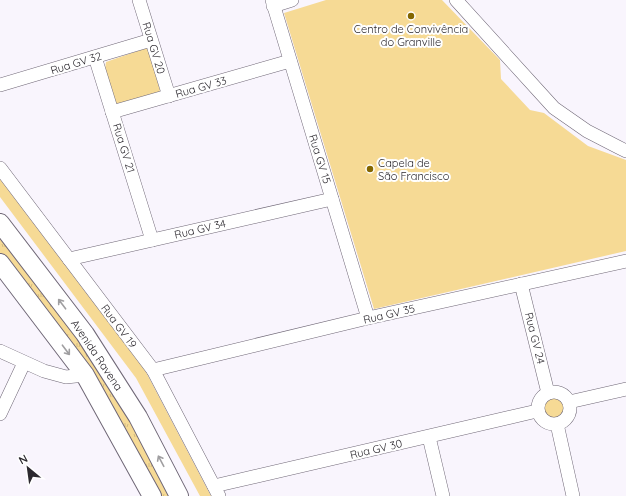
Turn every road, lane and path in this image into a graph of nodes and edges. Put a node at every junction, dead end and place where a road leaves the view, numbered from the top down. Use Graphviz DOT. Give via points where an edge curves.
graph roads {
  1 [pos="139,0"];
  2 [pos="292,0"];
  3 [pos="456,0"];
  4 [pos="273,3"];
  5 [pos="152,40"];
  6 [pos="95,57"];
  7 [pos="290,62"];
  8 [pos="0,85"];
  9 [pos="169,96"];
  10 [pos="112,112"];
  11 [pos="626,150"];
  12 [pos="0,168"];
  13 [pos="332,199"];
  14 [pos="0,223"];
  15 [pos="152,240"];
  16 [pos="69,259"];
  17 [pos="626,261"];
  18 [pos="0,263"];
  19 [pos="521,284"];
  20 [pos="368,318"];
  21 [pos="0,351"];
  22 [pos="24,362"];
  23 [pos="153,370"];
  24 [pos="85,375"];
  25 [pos="626,390"];
  26 [pos="548,393"];
  27 [pos="569,402"];
  28 [pos="537,411"];
  29 [pos="0,414"];
  30 [pos="557,424"];
  31 [pos="429,437"];
  32 [pos="217,491"];
  33 [pos="152,496"];
  34 [pos="180,496"];
  35 [pos="443,496"];
  36 [pos="573,496"];
  1 -- 5 [label="street, Rua GV 20"];
  2 -- 4 [label="street"];
  3 -- 11 [label="street" via="554,108 587,131"];
  4 -- 7 [label="street, Rua GV 15"];
  5 -- 6 [label="street, Rua GV 32"];
  5 -- 9 [label="street, Rua GV 20"];
  6 -- 8 [label="street, Rua GV 32"];
  6 -- 10 [label="street, Rua GV 21"];
  7 -- 9 [label="street, Rua GV 33"];
  7 -- 13 [label="street, Rua GV 15"];
  9 -- 10 [label="street, Rua GV 33"];
  10 -- 15 [label="street, Rua GV 21"];
  12 -- 16 [label="street, Rua GV 19"];
  13 -- 15 [label="street, Rua GV 34"];
  13 -- 20 [label="street, Rua GV 15"];
  34 -- 14 [label="main road, Avenida Ravena, one-way" via="138,417 85,334"];
  15 -- 16 [label="street, Rua GV 34"];
  16 -- 23 [label="street, Rua GV 19"];
  17 -- 19 [label="street, Rua GV 35"];
  18 -- 24 [label="main road, Avenida Ravena, one-way"];
  19 -- 20 [label="street, Rua GV 35"];
  19 -- 26 [label="street, Rua GV 24"];
  20 -- 23 [label="street, Rua GV 35"];
  21 -- 22 [label="street"];
  22 -- 24 [label="street" via="66,377"];
  22 -- 29 [label="street"];
  23 -- 32 [label="street, Rua GV 19"];
  24 -- 33 [label="main road, Avenida Ravena"];
  25 -- 27 [label="street"];
  26 -- 27 [label="street" via="558,392"];
  26 -- 28 [label="street" via="538,402"];
  27 -- 30 [label="street" via="569,414"];
  28 -- 30 [label="street" via="546,423"];
  28 -- 31 [label="street, Rua GV 30"];
  30 -- 36 [label="street"];
  31 -- 32 [label="street, Rua GV 30"];
  31 -- 35 [label="street"];
}
